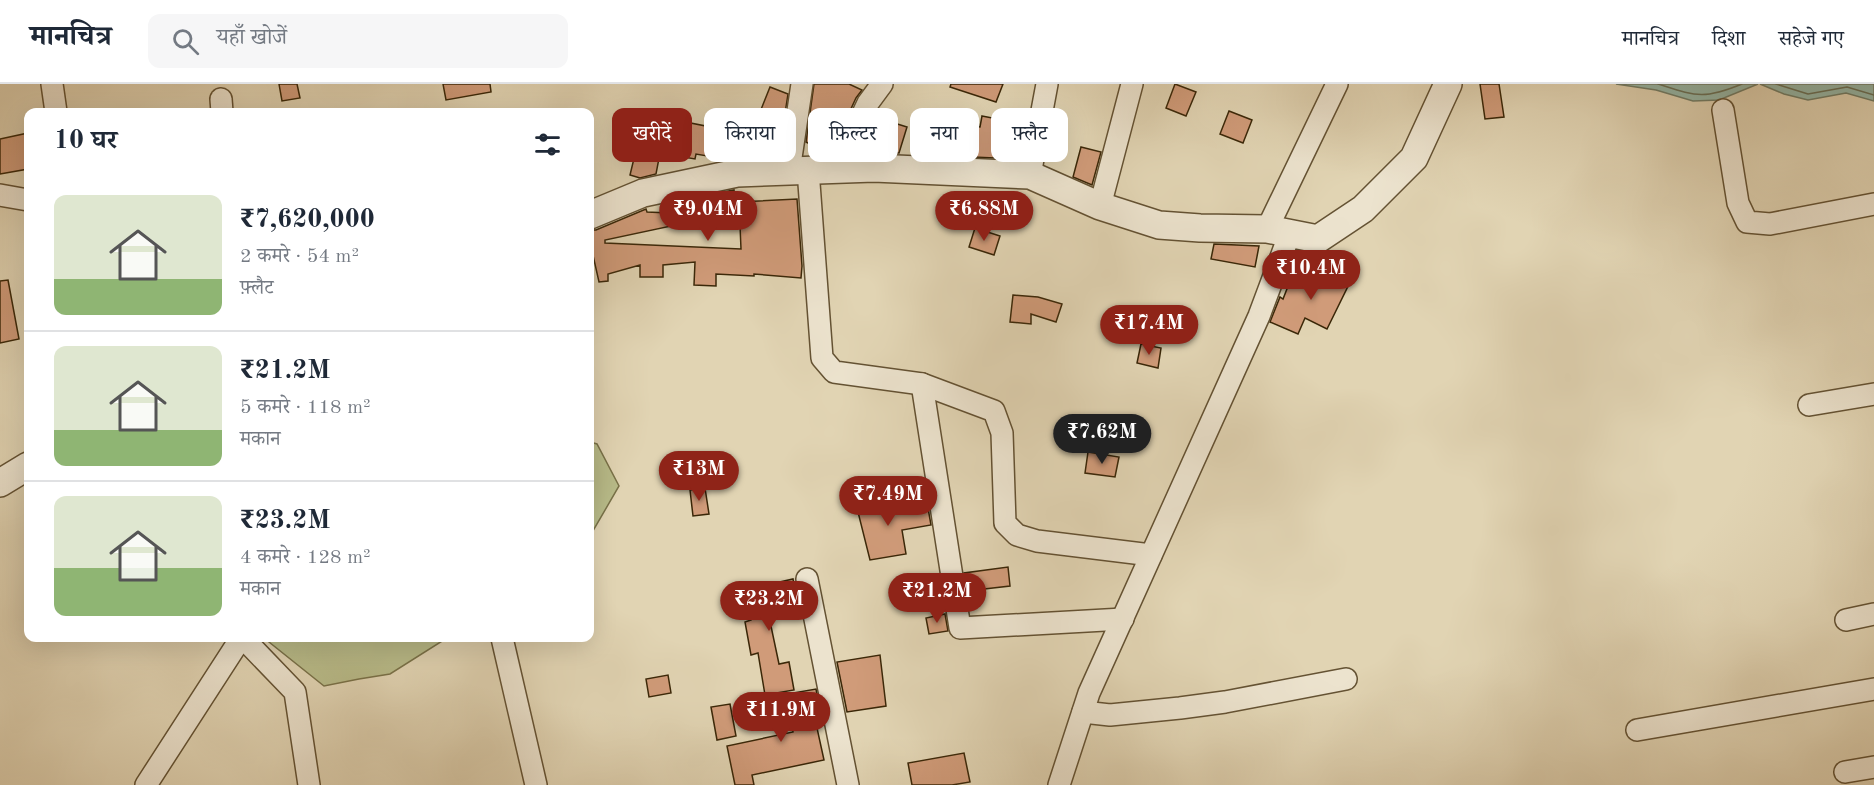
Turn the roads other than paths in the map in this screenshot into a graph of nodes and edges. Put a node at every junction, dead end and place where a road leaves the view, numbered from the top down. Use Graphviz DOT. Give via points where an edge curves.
graph roads {
  1 [pos="52,84"];
  2 [pos="802,84"];
  3 [pos="882,84"];
  4 [pos="1047,84"];
  5 [pos="1132,84"];
  6 [pos="1336,84"];
  7 [pos="1448,84"];
  8 [pos="55,108"];
  9 [pos="1723,110"];
  10 [pos="837,169"];
  11 [pos="799,170"];
  12 [pos="1030,175"];
  13 [pos="0,195"];
  14 [pos="24,199"];
  15 [pos="1874,204"];
  16 [pos="1100,206"];
  17 [pos="594,213"];
  18 [pos="1278,231"];
  19 [pos="922,384"];
  20 [pos="1874,394"];
  21 [pos="1809,405"];
  22 [pos="24,468"];
  23 [pos="0,483"];
  24 [pos="1151,555"];
  25 [pos="807,579"];
  26 [pos="1874,614"];
  27 [pos="1123,619"];
  28 [pos="1846,620"];
  29 [pos="239,642"];
  30 [pos="246,642"];
  31 [pos="503,642"];
  32 [pos="1346,679"];
  33 [pos="1874,688"];
  34 [pos="1083,712"];
  35 [pos="1637,730"];
  36 [pos="1874,767"];
  37 [pos="1845,772"];
  38 [pos="146,785"];
  39 [pos="309,785"];
  40 [pos="536,785"];
  41 [pos="848,785"];
  42 [pos="1059,785"];
  1 -- 8 [label="street"];
  2 -- 11 [label="street"];
  3 -- 10 [label="street" via="868,103"];
  4 -- 12 [label="street"];
  5 -- 16 [label="street"];
  6 -- 18 [label="street"];
  7 -- 18 [label="street" via="1414,158 1363,209 1318,238"];
  9 -- 15 [label="street" via="1738,203 1748,222 1770,224"];
  10 -- 11 [label="street"];
  10 -- 12 [label="street"];
  11 -- 17 [label="street" via="737,173 643,193"];
  11 -- 19 [label="street" via="822,358 834,372"];
  12 -- 16 [label="street"];
  13 -- 14 [label="street"];
  16 -- 18 [label="street" via="1159,225"];
  18 -- 24 [label="street" via="1259,316"];
  19 -- 24 [label="street" via="994,411 1002,433 1005,523 1017,535"];
  19 -- 27 [label="street" via="960,628"];
  20 -- 21 [label="street"];
  22 -- 23 [label="street"];
  24 -- 27 [label="street"];
  25 -- 41 [label="street"];
  26 -- 28 [label="street"];
  27 -- 34 [label="street"];
  29 -- 38 [label="street"];
  30 -- 39 [label="street" via="295,692"];
  31 -- 40 [label="street"];
  32 -- 34 [label="street" via="1180,708 1110,715"];
  33 -- 35 [label="street"];
  34 -- 42 [label="street"];
  36 -- 37 [label="street"];
}
